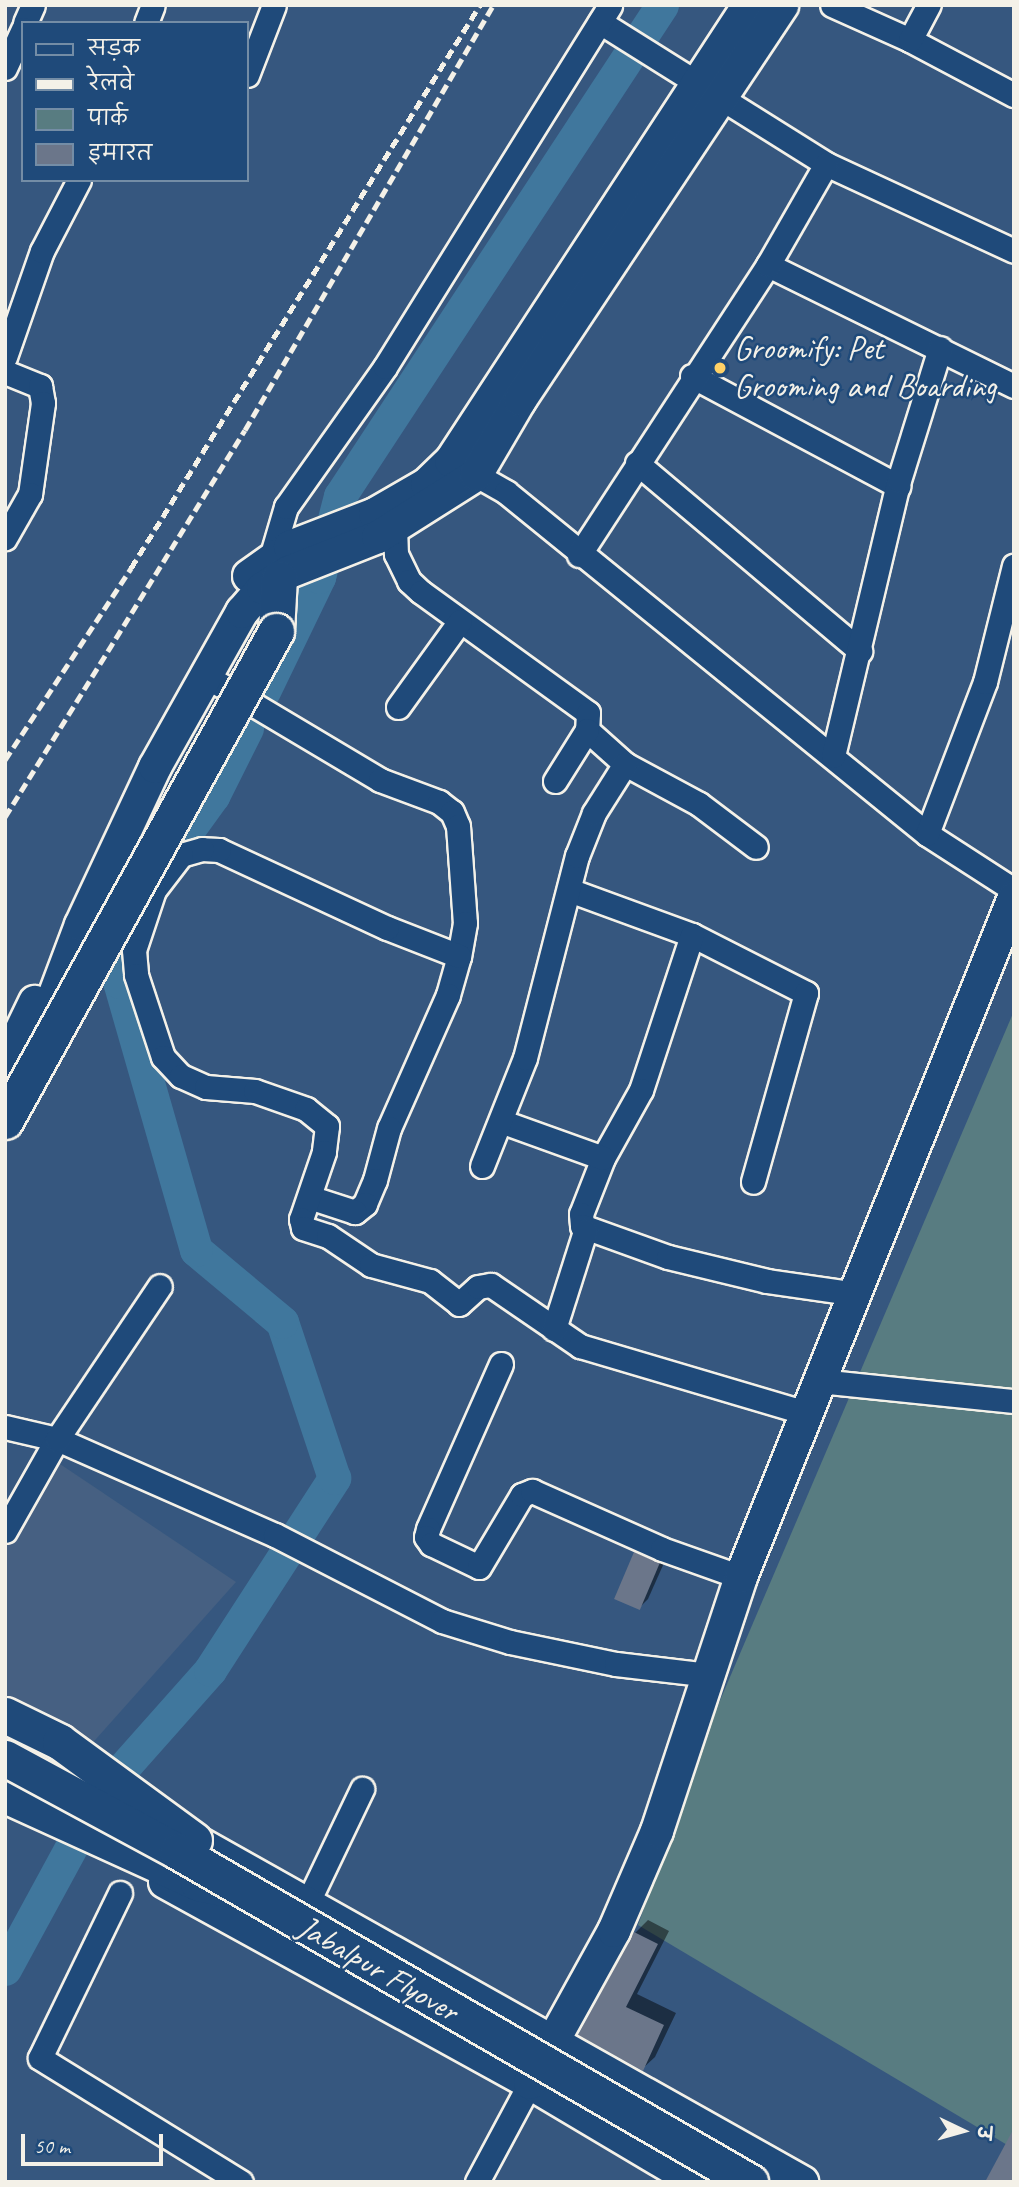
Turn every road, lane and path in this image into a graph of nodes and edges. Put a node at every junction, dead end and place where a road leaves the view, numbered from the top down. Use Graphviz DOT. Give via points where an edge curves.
graph roads {
  1 [pos="33,5"];
  2 [pos="274,5"];
  3 [pos="749,5"];
  4 [pos="782,5"];
  5 [pos="832,5"];
  6 [pos="929,5"];
  7 [pos="609,20"];
  8 [pos="26,21"];
  9 [pos="21,33"];
  10 [pos="911,40"];
  11 [pos="5,68"];
  12 [pos="248,72"];
  13 [pos="712,91"];
  14 [pos="1014,95"];
  15 [pos="826,164"];
  16 [pos="78,182"];
  17 [pos="1014,251"];
  18 [pos="768,265"];
  19 [pos="940,348"];
  20 [pos="5,357"];
  21 [pos="5,372"];
  22 [pos="692,376"];
  23 [pos="1014,386"];
  24 [pos="637,463"];
  25 [pos="463,468"];
  26 [pos="898,486"];
  27 [pos="383,526"];
  28 [pos="5,538"];
  29 [pos="579,555"];
  30 [pos="1014,566"];
  31 [pos="278,569"];
  32 [pos="460,621"];
  33 [pos="860,651"];
  34 [pos="204,675"];
  35 [pos="398,707"];
  36 [pos="587,730"];
  37 [pos="833,756"];
  38 [pos="625,764"];
  39 [pos="555,781"];
  40 [pos="927,834"];
  41 [pos="756,847"];
  42 [pos="569,890"];
  43 [pos="1014,890"];
  44 [pos="1014,898"];
  45 [pos="692,935"];
  46 [pos="459,956"];
  47 [pos="5,1064"];
  48 [pos="5,1100"];
  49 [pos="5,1121"];
  50 [pos="503,1122"];
  51 [pos="603,1158"];
  52 [pos="482,1166"];
  53 [pos="753,1182"];
  54 [pos="309,1197"];
  55 [pos="585,1231"];
  56 [pos="160,1286"];
  57 [pos="857,1294"];
  58 [pos="554,1329"];
  59 [pos="501,1364"];
  60 [pos="819,1381"];
  61 [pos="1014,1401"];
  62 [pos="806,1413"];
  63 [pos="5,1427"];
  64 [pos="57,1439"];
  65 [pos="5,1531"];
  66 [pos="741,1577"];
  67 [pos="710,1675"];
  68 [pos="5,1715"];
  69 [pos="5,1739"];
  70 [pos="5,1758"];
  71 [pos="362,1789"];
  72 [pos="5,1796"];
  73 [pos="241,1891"];
  74 [pos="120,1893"];
  75 [pos="306,1906"];
  76 [pos="553,2039"];
  77 [pos="530,2083"];
  78 [pos="241,2182"];
  79 [pos="477,2182"];
  80 [pos="697,2182"];
  81 [pos="750,2182"];
  82 [pos="802,2182"];
  1 -- 8 [label="street"];
  2 -- 12 [label="street"];
  3 -- 13 [label="street"];
  4 -- 13 [label="street"];
  5 -- 10 [label="street"];
  6 -- 10 [label="street"];
  7 -- 13 [label="street"];
  7 -- 31 [label="street" via="386,367 286,507"];
  9 -- 11 [label="street"];
  10 -- 14 [label="street"];
  13 -- 15 [label="street"];
  13 -- 25 [label="street"];
  15 -- 17 [label="street"];
  15 -- 18 [label="street"];
  16 -- 20 [label="street" via="42,251"];
  18 -- 19 [label="street"];
  18 -- 22 [label="street"];
  19 -- 23 [label="street"];
  19 -- 26 [label="street"];
  21 -- 28 [label="street" via="40,386 43,403 30,494"];
  22 -- 24 [label="street"];
  22 -- 26 [label="street"];
  24 -- 29 [label="street"];
  24 -- 33 [label="street"];
  25 -- 27 [label="street" via="427,484"];
  25 -- 29 [label="street" via="506,492"];
  26 -- 33 [label="street"];
  27 -- 31 [label="street"];
  27 -- 32 [label="street" via="409,581"];
  29 -- 37 [label="street"];
  30 -- 40 [label="street" via="985,682"];
  31 -- 34 [label="street" via="225,636"];
  31 -- 47 [label="street" via="250,575 197,651 84,880"];
  31 -- 49 [label="main road, bridge" via="276,631"];
  32 -- 35 [label="street"];
  32 -- 36 [label="street" via="588,713"];
  33 -- 37 [label="street"];
  34 -- 46 [label="street" via="370,774 439,802 452,812 464,873 465,923"];
  34 -- 48 [label="street" via="155,766 81,925 29,1059"];
  36 -- 38 [label="street"];
  36 -- 39 [label="street"];
  37 -- 40 [label="street"];
  38 -- 41 [label="street" via="699,804"];
  38 -- 42 [label="street" via="594,813"];
  40 -- 43 [label="street"];
  42 -- 45 [label="street"];
  42 -- 50 [label="street" via="525,1058"];
  44 -- 57 [label="street"];
  45 -- 51 [label="street" via="640,1090"];
  45 -- 53 [label="street" via="801,990 807,999"];
  46 -- 54 [label="street" via="448,995 389,1128 365,1204 355,1212"];
  46 -- 54 [label="street" via="219,850 181,855 154,890 134,950 136,975 163,1057 181,1076 206,1087 255,1091 320,1119 328,1132"];
  50 -- 51 [label="street"];
  50 -- 52 [label="street"];
  51 -- 55 [label="street" via="581,1214"];
  54 -- 58 [label="street" via="303,1228 328,1236 357,1258 430,1281 460,1304 478,1287 491,1285"];
  55 -- 57 [label="street" via="767,1281"];
  55 -- 58 [label="street"];
  56 -- 64 [label="street"];
  57 -- 60 [label="street"];
  58 -- 62 [label="street" via="580,1346"];
  59 -- 66 [label="street" via="428,1529 426,1537 431,1544 478,1567 522,1495 532,1491 662,1549"];
  60 -- 61 [label="street"];
  60 -- 62 [label="street"];
  62 -- 66 [label="street"];
  63 -- 64 [label="street"];
  64 -- 65 [label="street"];
  64 -- 67 [label="street" via="275,1535 442,1620 510,1642 616,1664"];
  66 -- 67 [label="street"];
  67 -- 76 [label="street" via="657,1831 620,1918"];
  68 -- 73 [label="main road, bridge" via="60,1742 226,1863"];
  69 -- 75 [label="street" via="93,1783"];
  70 -- 73 [label="main road, Jabalpur Flyover, bridge"];
  71 -- 75 [label="street"];
  72 -- 73 [label="main road" via="198,1883"];
  72 -- 77 [label="street"];
  73 -- 81 [label="main road, Jabalpur Flyover, bridge"];
  74 -- 78 [label="street" via="40,2058"];
  75 -- 76 [label="street"];
  76 -- 77 [label="street"];
  76 -- 82 [label="street"];
  77 -- 79 [label="street"];
  77 -- 80 [label="street"];
}
